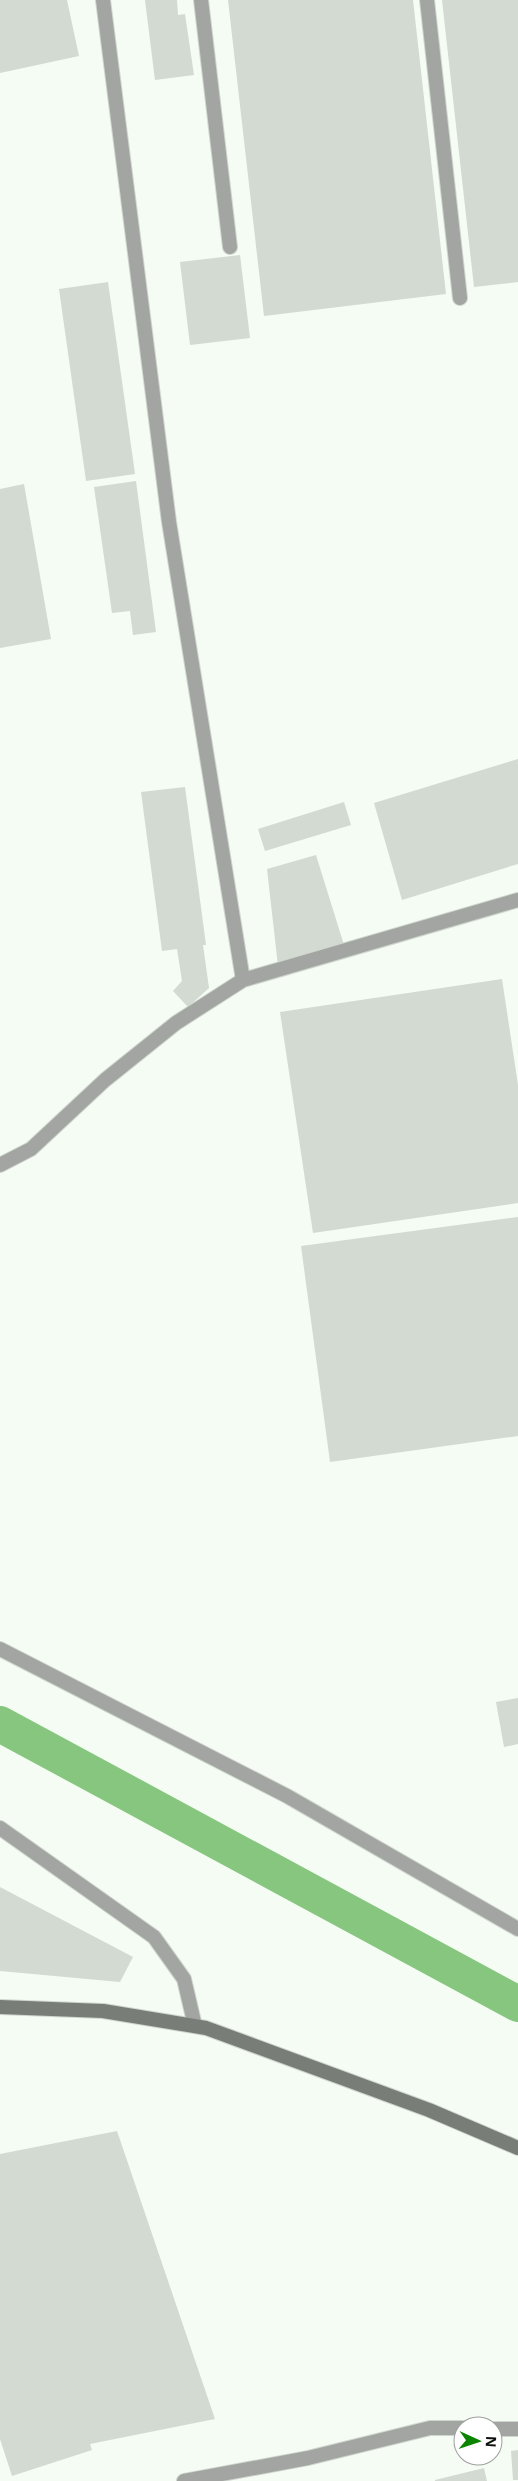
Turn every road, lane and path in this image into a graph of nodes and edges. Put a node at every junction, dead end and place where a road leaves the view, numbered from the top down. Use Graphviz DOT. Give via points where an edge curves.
graph roads {
  1 [pos="103,0"];
  2 [pos="201,0"];
  3 [pos="427,0"];
  4 [pos="230,247"];
  5 [pos="460,298"];
  6 [pos="518,900"];
  7 [pos="243,980"];
  8 [pos="0,1165"];
  9 [pos="0,1649"];
  10 [pos="0,1828"];
  11 [pos="518,1929"];
  12 [pos="0,2007"];
  13 [pos="195,2026"];
  14 [pos="518,2148"];
  15 [pos="453,2428"];
  16 [pos="503,2429"];
  17 [pos="518,2429"];
  18 [pos="184,2481"];
  1 -- 7 [label="lane" via="169,522"];
  2 -- 4 [label="lane"];
  3 -- 5 [label="lane"];
  6 -- 7 [label="lane"];
  7 -- 8 [label="lane" via="176,1023 105,1080 31,1149"];
  9 -- 11 [label="lane" via="287,1796"];
  10 -- 13 [label="lane" via="154,1937 184,1979"];
  12 -- 13 [label="main road" via="103,2011"];
  13 -- 14 [label="main road" via="429,2110"];
  15 -- 18 [label="lane" via="430,2428 308,2458"];
  16 -- 17 [label="lane"];
}
